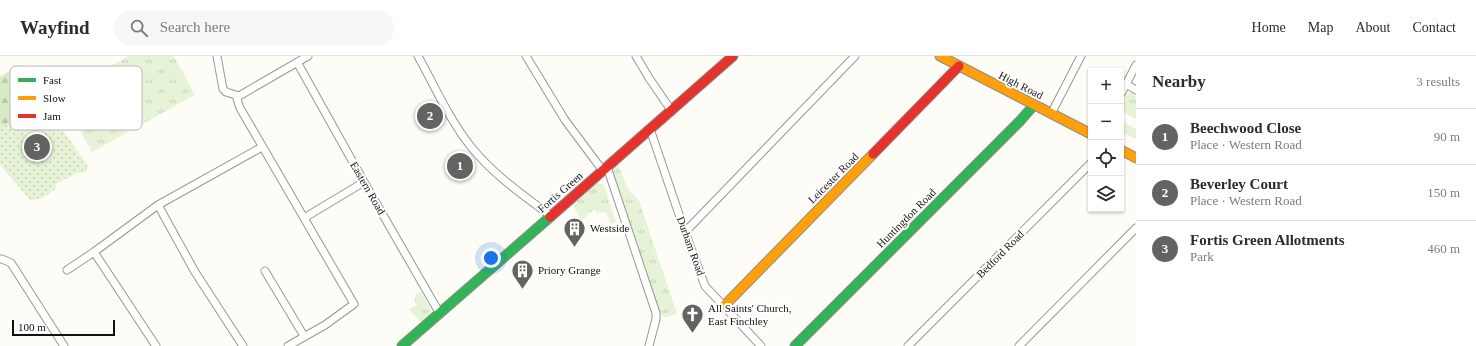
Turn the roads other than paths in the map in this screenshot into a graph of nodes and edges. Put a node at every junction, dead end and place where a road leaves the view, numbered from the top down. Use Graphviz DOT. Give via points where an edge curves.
graph roads {
  1 [pos="217,56"];
  2 [pos="308,56"];
  3 [pos="418,56"];
  4 [pos="526,56"];
  5 [pos="636,56"];
  6 [pos="733,56"];
  7 [pos="855,56"];
  8 [pos="940,56"];
  9 [pos="1081,56"];
  10 [pos="297,62"];
  11 [pos="1136,65"];
  12 [pos="959,66"];
  13 [pos="1126,84"];
  14 [pos="1124,88"];
  15 [pos="1136,90"];
  16 [pos="238,96"];
  17 [pos="1034,105"];
  18 [pos="671,110"];
  19 [pos="1051,114"];
  20 [pos="650,129"];
  21 [pos="1088,132"];
  22 [pos="262,147"];
  23 [pos="1124,152"];
  24 [pos="1136,158"];
  25 [pos="1088,166"];
  26 [pos="605,169"];
  27 [pos="364,182"];
  28 [pos="158,205"];
  29 [pos="551,216"];
  30 [pos="304,218"];
  31 [pos="1136,228"];
  32 [pos="685,232"];
  33 [pos="94,252"];
  34 [pos="1,259"];
  35 [pos="67,270"];
  36 [pos="265,271"];
  37 [pos="724,306"];
  38 [pos="440,314"];
  39 [pos="304,336"];
  40 [pos="64,346"];
  41 [pos="156,346"];
  42 [pos="243,346"];
  43 [pos="288,346"];
  44 [pos="402,346"];
  45 [pos="649,346"];
  46 [pos="761,346"];
  47 [pos="795,346"];
  48 [pos="908,346"];
  49 [pos="1020,346"];
  1 -- 16 [label="street" via="224,89"];
  2 -- 10 [label="street"];
  3 -- 29 [label="street" via="472,148 512,187"];
  4 -- 26 [label="street" via="565,120"];
  5 -- 18 [label="street"];
  6 -- 18 [label="street, Fortis Green"];
  7 -- 32 [label="street"];
  8 -- 12 [label="street, High Road"];
  9 -- 19 [label="street"];
  10 -- 16 [label="street"];
  10 -- 27 [label="street, Eastern Road"];
  11 -- 13 [label="street"];
  12 -- 17 [label="street, High Road"];
  12 -- 37 [label="street, Leicester Road"];
  13 -- 14 [label="street"];
  13 -- 15 [label="street"];
  16 -- 22 [label="street" via="238,103"];
  17 -- 19 [label="street, High Road"];
  17 -- 47 [label="street, Huntingdon Road"];
  18 -- 20 [label="street, Fortis Green"];
  19 -- 21 [label="street, High Road"];
  20 -- 26 [label="street, Fortis Green"];
  20 -- 32 [label="street, Durham Road"];
  22 -- 28 [label="street"];
  22 -- 30 [label="street"];
  23 -- 24 [label="street"];
  25 -- 48 [label="street, Bedford Road"];
  26 -- 29 [label="street, Fortis Green"];
  26 -- 45 [label="street" via="656,313"];
  27 -- 30 [label="street"];
  27 -- 38 [label="street, Eastern Road"];
  28 -- 33 [label="street"];
  28 -- 42 [label="street" via="195,272"];
  29 -- 38 [label="street, Fortis Green"];
  30 -- 39 [label="street" via="354,304 325,325"];
  31 -- 49 [label="street"];
  32 -- 37 [label="street, Durham Road" via="705,286"];
  33 -- 35 [label="street"];
  33 -- 41 [label="street"];
  34 -- 40 [label="street" via="11,263"];
  36 -- 39 [label="street"];
  37 -- 46 [label="street, Durham Road"];
  38 -- 44 [label="street, Fortis Green"];
  39 -- 43 [label="street"];
}
